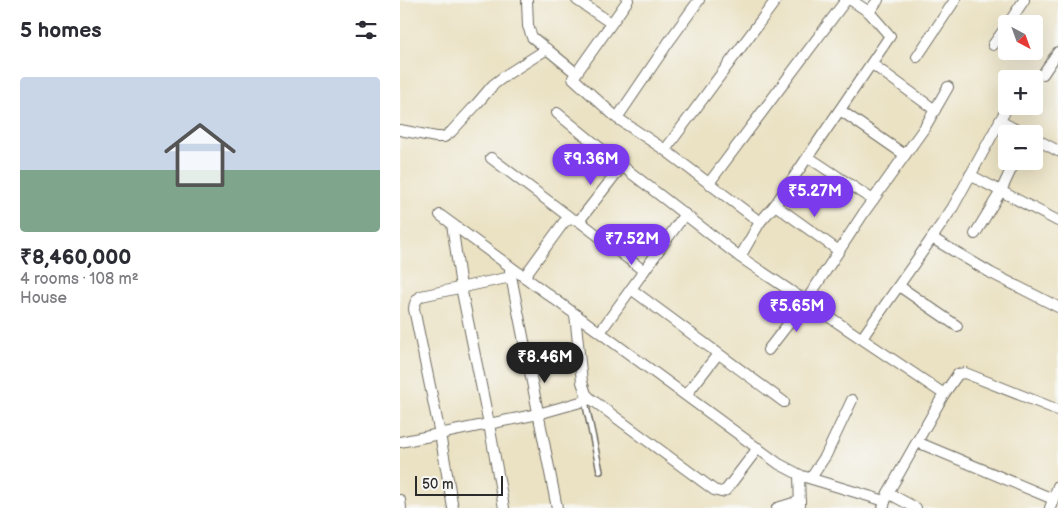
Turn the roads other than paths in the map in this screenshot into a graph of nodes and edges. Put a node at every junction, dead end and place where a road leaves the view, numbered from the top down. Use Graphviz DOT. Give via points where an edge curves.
graph roads {
  1 [pos="527,0"];
  2 [pos="577,0"];
  3 [pos="628,0"];
  4 [pos="699,0"];
  5 [pos="776,0"];
  6 [pos="846,0"];
  7 [pos="851,0"];
  8 [pos="878,0"];
  9 [pos="955,0"];
  10 [pos="1024,0"];
  11 [pos="869,12"];
  12 [pos="1014,15"];
  13 [pos="611,24"];
  14 [pos="998,38"];
  15 [pos="993,45"];
  16 [pos="547,50"];
  17 [pos="1057,54"];
  18 [pos="917,57"];
  19 [pos="872,64"];
  20 [pos="576,73"];
  21 [pos="1043,74"];
  22 [pos="948,87"];
  23 [pos="840,110"];
  24 [pos="935,110"];
  25 [pos="557,113"];
  26 [pos="1003,115"];
  27 [pos="617,118"];
  28 [pos="1000,121"];
  29 [pos="1007,125"];
  30 [pos="400,130"];
  31 [pos="1043,143"];
  32 [pos="665,150"];
  33 [pos="1058,151"];
  34 [pos="906,154"];
  35 [pos="808,157"];
  36 [pos="491,158"];
  37 [pos="622,166"];
  38 [pos="1011,170"];
  39 [pos="970,175"];
  40 [pos="709,183"];
  41 [pos="1001,191"];
  42 [pos="873,200"];
  43 [pos="775,205"];
  44 [pos="685,214"];
  45 [pos="440,215"];
  46 [pos="576,220"];
  47 [pos="1058,220"];
  48 [pos="760,222"];
  49 [pos="452,224"];
  50 [pos="975,234"];
  51 [pos="932,238"];
  52 [pos="839,251"];
  53 [pos="740,256"];
  54 [pos="509,266"];
  55 [pos="644,271"];
  56 [pos="511,276"];
  57 [pos="524,277"];
  58 [pos="899,286"];
  59 [pos="461,287"];
  60 [pos="631,289"];
  61 [pos="806,301"];
  62 [pos="1058,307"];
  63 [pos="575,314"];
  64 [pos="957,326"];
  65 [pos="600,332"];
  66 [pos="862,338"];
  67 [pos="768,350"];
  68 [pos="718,354"];
  69 [pos="944,394"];
  70 [pos="686,396"];
  71 [pos="588,400"];
  72 [pos="852,400"];
  73 [pos="784,402"];
  74 [pos="1058,410"];
  75 [pos="538,414"];
  76 [pos="489,424"];
  77 [pos="440,434"];
  78 [pos="400,442"];
  79 [pos="917,442"];
  80 [pos="758,448"];
  81 [pos="600,471"];
  82 [pos="799,475"];
  83 [pos="810,478"];
  84 [pos="1058,486"];
  85 [pos="400,500"];
  86 [pos="885,501"];
  87 [pos="1052,503"];
  88 [pos="800,505"];
  89 [pos="401,508"];
  90 [pos="453,508"];
  91 [pos="504,508"];
  92 [pos="557,508"];
  93 [pos="778,508"];
  94 [pos="916,508"];
  1 -- 16 [label="street" via="530,32"];
  2 -- 13 [label="street"];
  3 -- 13 [label="street"];
  4 -- 27 [label="street"];
  5 -- 32 [label="street"];
  6 -- 40 [label="street"];
  7 -- 11 [label="street"];
  8 -- 11 [label="street"];
  9 -- 18 [label="street"];
  10 -- 12 [label="street"];
  11 -- 19 [label="street" via="890,36"];
  13 -- 20 [label="street"];
  14 -- 15 [label="street"];
  16 -- 20 [label="street"];
  16 -- 30 [label="street" via="492,85 444,137"];
  17 -- 21 [label="street"];
  19 -- 23 [label="street"];
  19 -- 24 [label="street"];
  20 -- 27 [label="street" via="573,78"];
  22 -- 24 [label="street"];
  23 -- 34 [label="street"];
  23 -- 35 [label="street"];
  24 -- 34 [label="street"];
  25 -- 37 [label="street"];
  26 -- 28 [label="street"];
  27 -- 32 [label="street"];
  28 -- 29 [label="street"];
  28 -- 39 [label="street"];
  31 -- 33 [label="street"];
  32 -- 40 [label="street"];
  34 -- 42 [label="street"];
  35 -- 42 [label="street"];
  35 -- 43 [label="street"];
  36 -- 46 [label="street"];
  37 -- 44 [label="street"];
  37 -- 46 [label="street"];
  38 -- 41 [label="street"];
  39 -- 41 [label="street"];
  39 -- 51 [label="street"];
  40 -- 48 [label="street"];
  41 -- 47 [label="street"];
  41 -- 50 [label="street"];
  42 -- 52 [label="street"];
  43 -- 48 [label="street"];
  43 -- 52 [label="street"];
  44 -- 53 [label="street"];
  44 -- 55 [label="street"];
  45 -- 49 [label="street"];
  46 -- 55 [label="street"];
  46 -- 57 [label="street" via="564,222"];
  48 -- 53 [label="street"];
  49 -- 54 [label="street"];
  49 -- 59 [label="street"];
  51 -- 58 [label="street"];
  51 -- 62 [label="street"];
  52 -- 61 [label="street"];
  53 -- 61 [label="street"];
  54 -- 56 [label="street"];
  54 -- 57 [label="street"];
  55 -- 60 [label="street"];
  56 -- 59 [label="street"];
  56 -- 75 [label="street"];
  57 -- 63 [label="street"];
  58 -- 64 [label="street"];
  58 -- 66 [label="street"];
  59 -- 76 [label="street"];
  59 -- 77 [label="street" via="421,296 414,304"];
  60 -- 65 [label="street"];
  60 -- 68 [label="street"];
  61 -- 66 [label="street"];
  61 -- 67 [label="street"];
  63 -- 65 [label="street"];
  63 -- 71 [label="street" via="582,382"];
  65 -- 70 [label="street"];
  66 -- 69 [label="street"];
  68 -- 70 [label="street"];
  68 -- 73 [label="street"];
  69 -- 74 [label="street" via="958,374 965,373"];
  69 -- 79 [label="street"];
  70 -- 80 [label="street"];
  71 -- 75 [label="street"];
  71 -- 80 [label="street" via="718,492 726,490"];
  71 -- 81 [label="lane"];
  72 -- 83 [label="street" via="826,455"];
  75 -- 76 [label="street"];
  75 -- 92 [label="street"];
  76 -- 77 [label="street"];
  76 -- 91 [label="street"];
  77 -- 78 [label="street"];
  77 -- 90 [label="street"];
  79 -- 86 [label="street"];
  79 -- 87 [label="street"];
  80 -- 82 [label="street"];
  82 -- 83 [label="street"];
  82 -- 88 [label="street"];
  83 -- 86 [label="street"];
  84 -- 87 [label="street"];
  85 -- 89 [label="street"];
  86 -- 94 [label="street"];
  88 -- 93 [label="street"];
}
